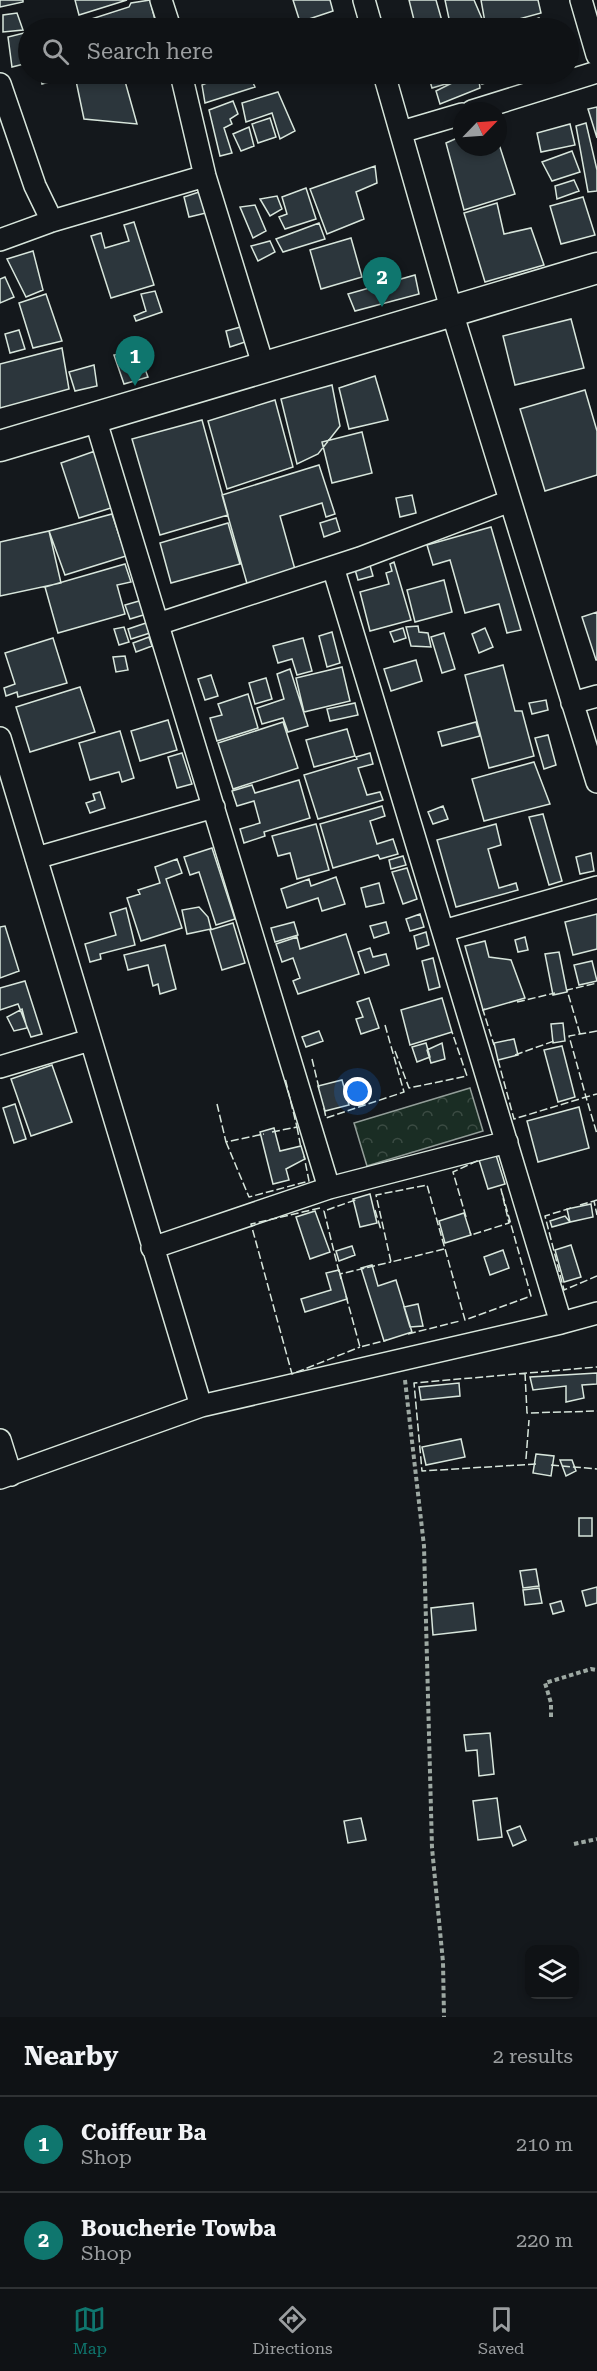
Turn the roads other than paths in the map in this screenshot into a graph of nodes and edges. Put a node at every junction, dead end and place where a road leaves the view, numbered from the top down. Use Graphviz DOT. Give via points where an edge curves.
graph roads {
  1 [pos="161,0"];
  2 [pos="364,0"];
  3 [pos="581,0"];
  4 [pos="167,18"];
  5 [pos="369,18"];
  6 [pos="597,55"];
  7 [pos="597,72"];
  8 [pos="579,78"];
  9 [pos="0,84"];
  10 [pos="183,84"];
  11 [pos="387,84"];
  12 [pos="559,84"];
  13 [pos="501,102"];
  14 [pos="453,117"];
  15 [pos="401,132"];
  16 [pos="205,176"];
  17 [pos="52,221"];
  18 [pos="0,240"];
  19 [pos="597,268"];
  20 [pos="452,312"];
  21 [pos="264,368"];
  22 [pos="95,418"];
  23 [pos="0,446"];
  24 [pos="510,501"];
  25 [pos="333,567"];
  26 [pos="158,624"];
  27 [pos="597,696"];
  28 [pos="573,703"];
  29 [pos="0,738"];
  30 [pos="597,782"];
  31 [pos="213,807"];
  32 [pos="36,858"];
  33 [pos="597,886"];
  34 [pos="443,931"];
  35 [pos="90,1040"];
  36 [pos="0,1067"];
  37 [pos="507,1142"];
  38 [pos="329,1188"];
  39 [pos="152,1248"];
  40 [pos="597,1313"];
  41 [pos="561,1323"];
  42 [pos="201,1406"];
  43 [pos="0,1440"];
  44 [pos="5,1477"];
  1 -- 4 [label="street"];
  2 -- 5 [label="street"];
  3 -- 6 [label="street"];
  7 -- 8 [label="street"];
  9 -- 17 [label="street" via="35,186"];
  10 -- 16 [label="street"];
  11 -- 15 [label="street"];
  12 -- 13 [label="street"];
  14 -- 15 [label="street"];
  15 -- 20 [label="street"];
  16 -- 17 [label="street"];
  16 -- 21 [label="street"];
  17 -- 18 [label="street"];
  19 -- 20 [label="main road"];
  20 -- 21 [label="main road"];
  20 -- 24 [label="street"];
  21 -- 22 [label="main road"];
  22 -- 23 [label="main road"];
  22 -- 26 [label="street"];
  24 -- 25 [label="street"];
  24 -- 28 [label="street"];
  25 -- 26 [label="street"];
  25 -- 34 [label="street"];
  26 -- 31 [label="street"];
  27 -- 28 [label="street"];
  28 -- 30 [label="street"];
  29 -- 32 [label="street"];
  31 -- 32 [label="street"];
  31 -- 38 [label="street"];
  32 -- 35 [label="street"];
  33 -- 34 [label="street"];
  34 -- 37 [label="street"];
  35 -- 36 [label="street"];
  35 -- 39 [label="street"];
  37 -- 38 [label="street"];
  37 -- 41 [label="street"];
  38 -- 39 [label="street"];
  39 -- 42 [label="street"];
  40 -- 41 [label="street"];
  41 -- 42 [label="street"];
  42 -- 44 [label="street"];
  43 -- 44 [label="street"];
}
